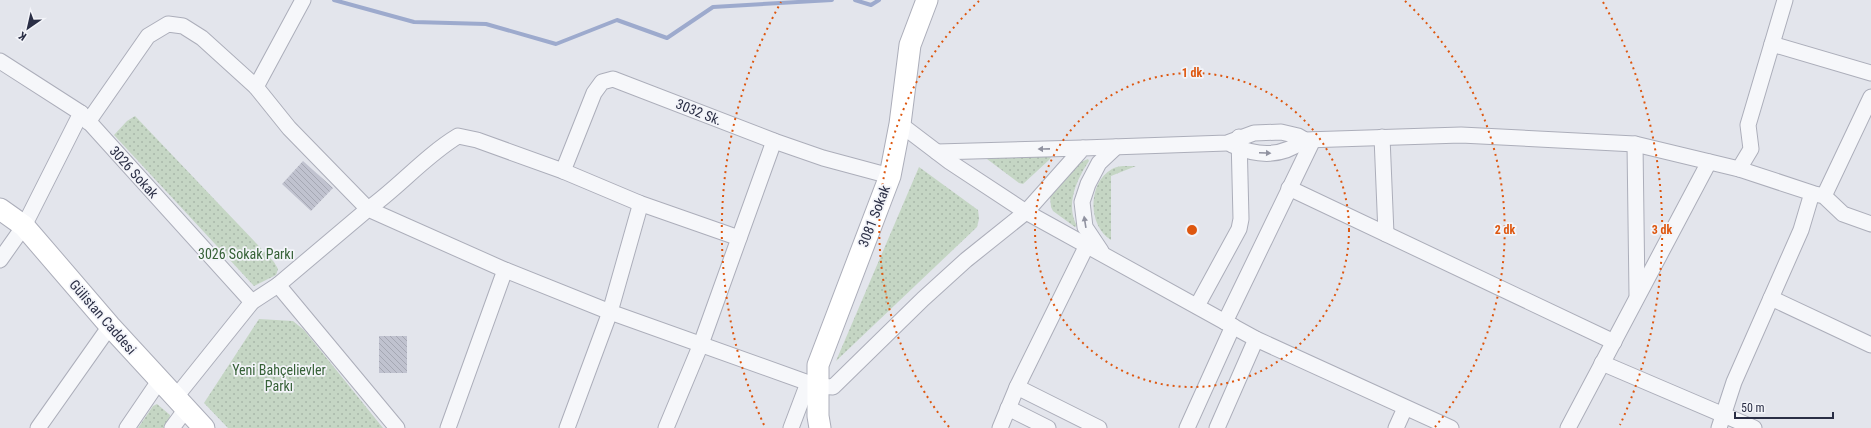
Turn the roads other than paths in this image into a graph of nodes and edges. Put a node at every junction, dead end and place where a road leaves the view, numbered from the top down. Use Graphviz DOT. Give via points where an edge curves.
graph roads {
  1 [pos="302,0"];
  2 [pos="927,0"];
  3 [pos="1785,0"];
  4 [pos="1772,44"];
  5 [pos="0,61"];
  6 [pos="1871,73"];
  7 [pos="256,87"];
  8 [pos="1871,97"];
  9 [pos="85,118"];
  10 [pos="900,124"];
  11 [pos="1382,137"];
  12 [pos="1309,140"];
  13 [pos="774,141"];
  14 [pos="1235,143"];
  15 [pos="1635,144"];
  16 [pos="1116,147"];
  17 [pos="1083,148"];
  18 [pos="937,152"];
  19 [pos="1708,162"];
  20 [pos="1740,169"];
  21 [pos="563,171"];
  22 [pos="890,176"];
  23 [pos="1289,188"];
  24 [pos="1818,194"];
  25 [pos="639,203"];
  26 [pos="0,209"];
  27 [pos="368,209"];
  28 [pos="1026,212"];
  29 [pos="1871,224"];
  30 [pos="24,226"];
  31 [pos="1386,234"];
  32 [pos="739,238"];
  33 [pos="1087,245"];
  34 [pos="1104,255"];
  35 [pos="0,260"];
  36 [pos="505,270"];
  37 [pos="278,285"];
  38 [pos="1638,296"];
  39 [pos="1771,298"];
  40 [pos="252,302"];
  41 [pos="1197,306"];
  42 [pos="610,312"];
  43 [pos="1229,324"];
  44 [pos="110,326"];
  45 [pos="1256,339"];
  46 [pos="1614,342"];
  47 [pos="702,344"];
  48 [pos="1871,345"];
  49 [pos="1602,363"];
  50 [pos="159,381"];
  51 [pos="813,384"];
  52 [pos="1018,388"];
  53 [pos="180,403"];
  54 [pos="1008,408"];
  55 [pos="1405,408"];
  56 [pos="1722,421"];
  57 [pos="38,428"];
  58 [pos="127,428"];
  59 [pos="172,428"];
  60 [pos="204,428"];
  61 [pos="397,428"];
  62 [pos="448,428"];
  63 [pos="567,428"];
  64 [pos="666,428"];
  65 [pos="791,428"];
  66 [pos="820,428"];
  67 [pos="1000,428"];
  68 [pos="1048,428"];
  69 [pos="1099,428"];
  70 [pos="1188,428"];
  71 [pos="1217,428"];
  72 [pos="1396,428"];
  73 [pos="1451,428"];
  74 [pos="1568,428"];
  75 [pos="1754,428"];
  1 -- 7 [label="street"];
  2 -- 10 [label="street, 3081 Sokak" via="910,45"];
  3 -- 4 [label="street"];
  4 -- 6 [label="street"];
  4 -- 20 [label="street" via="1748,125 1751,149"];
  5 -- 9 [label="street, 3026 Sokak"];
  7 -- 9 [label="street" via="202,38 183,26 168,24 148,36"];
  7 -- 27 [label="street" via="289,128"];
  8 -- 24 [label="street"];
  9 -- 30 [label="street"];
  9 -- 40 [label="street, 3026 Sokak"];
  10 -- 18 [label="street"];
  10 -- 22 [label="street, 3081 Sokak"];
  11 -- 12 [label="street"];
  11 -- 15 [label="street" via="1461,135"];
  11 -- 31 [label="street"];
  12 -- 14 [label="street" via="1281,132 1254,133"];
  14 -- 12 [label="street, one-way" via="1252,152 1284,152"];
  12 -- 23 [label="street"];
  13 -- 21 [label="street, 3032 Sk." via="613,79 602,82 594,93"];
  13 -- 22 [label="street, 3032 Sk."];
  13 -- 32 [label="street"];
  14 -- 16 [label="street"];
  14 -- 41 [label="street" via="1242,219"];
  15 -- 19 [label="street"];
  15 -- 38 [label="street"];
  16 -- 17 [label="street"];
  34 -- 16 [label="street, one-way" via="1085,227 1082,202 1099,163"];
  17 -- 18 [label="street, one-way"];
  17 -- 28 [label="street"];
  18 -- 28 [label="street"];
  19 -- 20 [label="street"];
  19 -- 38 [label="street"];
  20 -- 24 [label="street"];
  21 -- 25 [label="street"];
  21 -- 27 [label="street" via="477,140 458,136 442,146 390,193"];
  22 -- 51 [label="street, 3081 Sokak"];
  23 -- 31 [label="street"];
  23 -- 43 [label="street"];
  24 -- 29 [label="street" via="1843,214"];
  24 -- 39 [label="street"];
  25 -- 32 [label="street"];
  25 -- 42 [label="street"];
  26 -- 30 [label="street, Gülistan Caddesi"];
  27 -- 36 [label="street"];
  27 -- 37 [label="street"];
  28 -- 33 [label="street"];
  28 -- 51 [label="street" via="955,269 833,387"];
  30 -- 35 [label="street"];
  30 -- 44 [label="street, Gülistan Caddesi"];
  31 -- 46 [label="street"];
  32 -- 47 [label="street"];
  33 -- 34 [label="street"];
  33 -- 52 [label="street"];
  34 -- 41 [label="street"];
  36 -- 42 [label="street"];
  36 -- 62 [label="street"];
  37 -- 40 [label="street"];
  37 -- 61 [label="street"];
  38 -- 46 [label="street"];
  39 -- 48 [label="street"];
  39 -- 56 [label="street" via="1734,382"];
  40 -- 53 [label="street"];
  41 -- 43 [label="street"];
  42 -- 47 [label="street"];
  42 -- 63 [label="street"];
  43 -- 45 [label="street"];
  43 -- 70 [label="street"];
  44 -- 50 [label="street, Gülistan Caddesi"];
  44 -- 57 [label="street"];
  45 -- 55 [label="street"];
  45 -- 71 [label="street"];
  46 -- 49 [label="street"];
  47 -- 51 [label="street"];
  47 -- 64 [label="street"];
  49 -- 56 [label="street"];
  49 -- 74 [label="street"];
  50 -- 53 [label="street, Gülistan Caddesi"];
  50 -- 58 [label="street"];
  51 -- 65 [label="street"];
  51 -- 66 [label="street, 3081 Sokak"];
  52 -- 54 [label="street"];
  52 -- 69 [label="street"];
  53 -- 59 [label="street"];
  53 -- 60 [label="street, Gülistan Caddesi"];
  54 -- 67 [label="street"];
  54 -- 68 [label="street"];
  55 -- 72 [label="street"];
  55 -- 73 [label="street"];
  56 -- 75 [label="street"];
}
